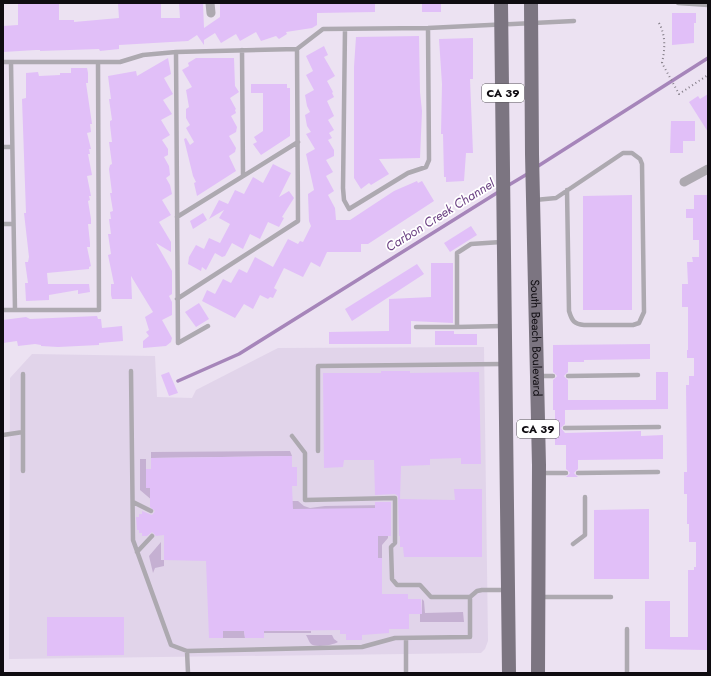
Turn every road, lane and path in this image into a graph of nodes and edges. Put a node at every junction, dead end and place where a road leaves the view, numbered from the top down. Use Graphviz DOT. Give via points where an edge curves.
graph roads {
  1 [pos="210,3"];
  2 [pos="501,3"];
  3 [pos="531,3"];
  4 [pos="678,3"];
  5 [pos="708,5"];
  6 [pos="211,13"];
  7 [pos="574,21"];
  8 [pos="532,22"];
  9 [pos="502,23"];
  10 [pos="659,23"];
  11 [pos="345,28"];
  12 [pos="428,28"];
  13 [pos="297,49"];
  14 [pos="242,50"];
  15 [pos="176,52"];
  16 [pos="3,62"];
  17 [pos="11,62"];
  18 [pos="98,62"];
  19 [pos="708,75"];
  20 [pos="298,142"];
  21 [pos="3,147"];
  22 [pos="12,147"];
  23 [pos="708,168"];
  24 [pos="243,176"];
  25 [pos="684,182"];
  26 [pos="567,190"];
  27 [pos="533,200"];
  28 [pos="177,217"];
  29 [pos="3,224"];
  30 [pos="13,224"];
  31 [pos="505,242"];
  32 [pos="178,299"];
  33 [pos="3,310"];
  34 [pos="15,310"];
  35 [pos="208,326"];
  36 [pos="506,326"];
  37 [pos="416,327"];
  38 [pos="457,327"];
  39 [pos="507,364"];
  40 [pos="131,371"];
  41 [pos="23,374"];
  42 [pos="638,375"];
  43 [pos="537,376"];
  44 [pos="553,376"];
  45 [pos="568,376"];
  46 [pos="659,427"];
  47 [pos="538,428"];
  48 [pos="555,428"];
  49 [pos="566,428"];
  50 [pos="23,432"];
  51 [pos="3,435"];
  52 [pos="292,436"];
  53 [pos="318,451"];
  54 [pos="23,471"];
  55 [pos="566,472"];
  56 [pos="578,472"];
  57 [pos="658,472"];
  58 [pos="539,473"];
  59 [pos="585,497"];
  60 [pos="133,502"];
  61 [pos="151,511"];
  62 [pos="152,536"];
  63 [pos="573,544"];
  64 [pos="137,552"];
  65 [pos="509,590"];
  66 [pos="470,597"];
  67 [pos="538,597"];
  68 [pos="611,597"];
  69 [pos="627,629"];
  70 [pos="406,638"];
  71 [pos="187,651"];
  72 [pos="188,673"];
  73 [pos="406,673"];
  74 [pos="510,673"];
  75 [pos="538,673"];
  76 [pos="627,673"];
  1 -- 6 [label="street"];
  2 -- 9 [label="main road, CA 39"];
  3 -- 8 [label="main road, South Beach Boulevard / CA 39"];
  4 -- 5 [label="lane"];
  7 -- 8 [label="lane"];
  8 -- 9 [label="lane"];
  8 -- 27 [label="main road, South Beach Boulevard / CA 39"];
  9 -- 12 [label="lane"];
  9 -- 31 [label="main road, CA 39"];
  10 -- 19 [label="path" via="664,36 662,63 679,94"];
  11 -- 12 [label="lane"];
  11 -- 12 [label="lane" via="343,188 344,200 349,209 408,173 426,167 430,160"];
  11 -- 13 [label="lane" via="323,28"];
  13 -- 14 [label="lane"];
  13 -- 20 [label="lane"];
  14 -- 15 [label="lane"];
  14 -- 24 [label="lane"];
  15 -- 18 [label="lane" via="143,55 120,62"];
  15 -- 28 [label="lane"];
  16 -- 17 [label="lane"];
  17 -- 18 [label="lane"];
  17 -- 22 [label="lane"];
  18 -- 34 [label="lane" via="99,310"];
  20 -- 24 [label="lane"];
  20 -- 32 [label="lane" via="298,221"];
  21 -- 22 [label="lane"];
  22 -- 30 [label="lane"];
  23 -- 25 [label="street"];
  24 -- 28 [label="lane"];
  26 -- 26 [label="lane" via="623,154 632,153 640,159 644,312 639,323 584,325 576,324 572,320 569,311"];
  26 -- 27 [label="lane" via="556,198"];
  27 -- 43 [label="main road, South Beach Boulevard / CA 39"];
  28 -- 32 [label="lane"];
  29 -- 30 [label="lane"];
  30 -- 34 [label="lane"];
  31 -- 36 [label="main road, CA 39"];
  31 -- 38 [label="lane" via="471,244 457,253"];
  32 -- 35 [label="lane" via="178,343"];
  33 -- 34 [label="lane"];
  36 -- 38 [label="lane"];
  36 -- 39 [label="main road, CA 39"];
  37 -- 38 [label="lane"];
  39 -- 53 [label="lane" via="318,366"];
  39 -- 65 [label="main road, CA 39"];
  40 -- 60 [label="lane"];
  41 -- 50 [label="lane"];
  42 -- 45 [label="lane"];
  43 -- 44 [label="lane"];
  43 -- 47 [label="main road, South Beach Boulevard / CA 39"];
  46 -- 49 [label="lane"];
  47 -- 48 [label="lane"];
  47 -- 58 [label="main road, South Beach Boulevard / CA 39"];
  50 -- 51 [label="lane"];
  50 -- 54 [label="lane"];
  52 -- 66 [label="lane" via="305,453 305,500 395,498 395,543 391,547 392,579 398,585 420,585 430,597"];
  55 -- 58 [label="lane"];
  56 -- 57 [label="lane"];
  58 -- 67 [label="main road, South Beach Boulevard / CA 39"];
  59 -- 63 [label="lane" via="585,535"];
  60 -- 61 [label="lane"];
  60 -- 64 [label="lane" via="133,540"];
  62 -- 64 [label="lane"];
  64 -- 71 [label="lane" via="171,645"];
  65 -- 66 [label="lane" via="482,590"];
  65 -- 74 [label="main road, CA 39"];
  66 -- 70 [label="lane" via="470,638"];
  67 -- 68 [label="lane"];
  67 -- 75 [label="main road, South Beach Boulevard / CA 39"];
  69 -- 76 [label="lane"];
  70 -- 71 [label="lane" via="396,638 362,647"];
  70 -- 73 [label="lane"];
  71 -- 72 [label="lane"];
}
